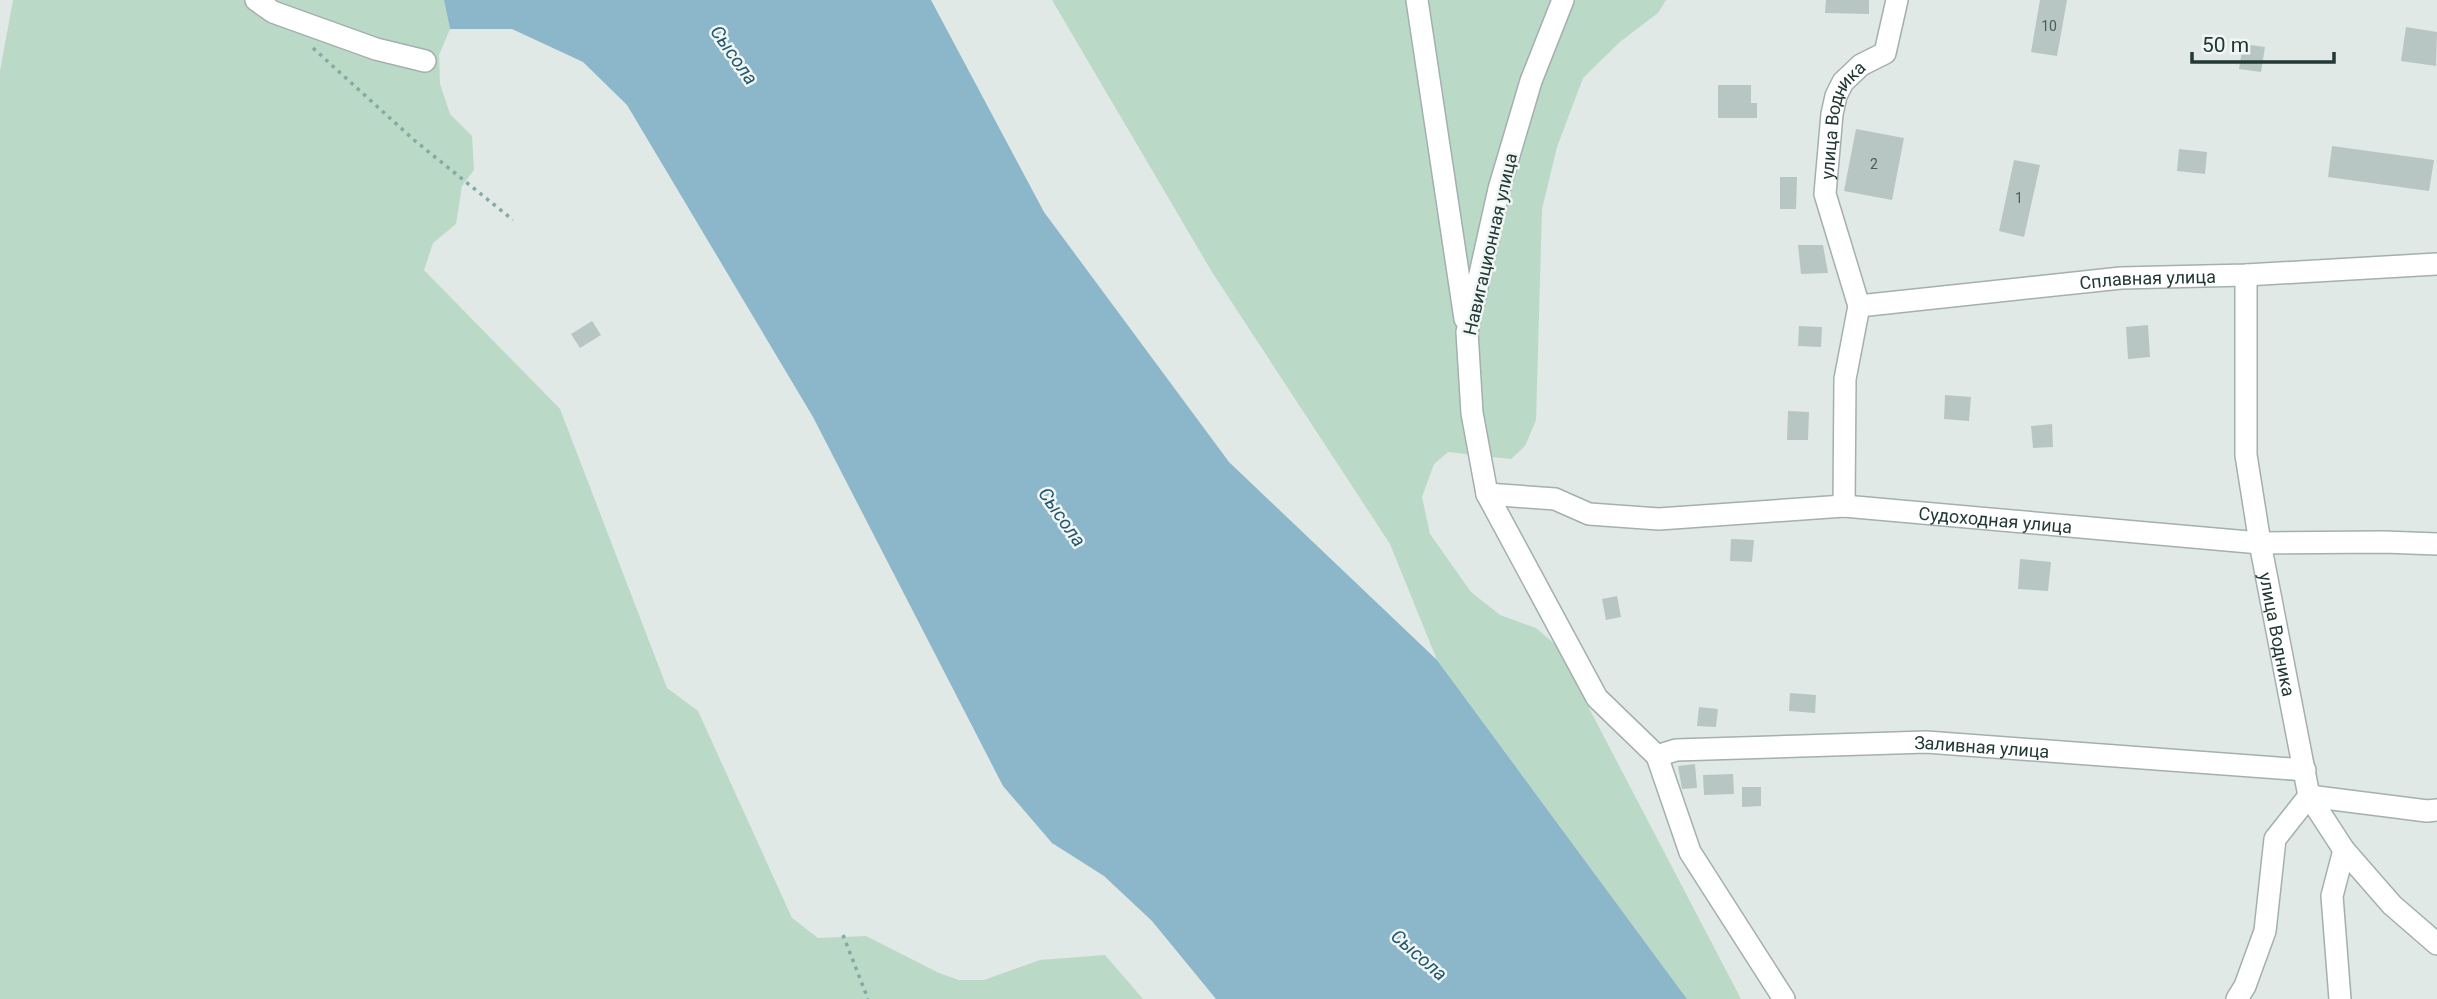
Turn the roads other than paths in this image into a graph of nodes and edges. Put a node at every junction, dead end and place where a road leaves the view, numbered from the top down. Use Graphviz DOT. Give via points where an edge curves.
graph roads {
  1 [pos="256,0"];
  2 [pos="1417,0"];
  3 [pos="1563,0"];
  4 [pos="1898,0"];
  5 [pos="425,61"];
  6 [pos="2437,264"];
  7 [pos="2246,275"];
  8 [pos="1859,306"];
  9 [pos="1466,332"];
  10 [pos="1487,494"];
  11 [pos="1844,506"];
  12 [pos="2260,543"];
  13 [pos="2437,544"];
  14 [pos="1657,756"];
  15 [pos="2305,770"];
  16 [pos="2309,796"];
  17 [pos="2437,810"];
  18 [pos="2344,850"];
  19 [pos="2437,944"];
  20 [pos="1784,999"];
  21 [pos="2236,999"];
  22 [pos="2340,999"];
  1 -- 5 [label="street" via="273,12 376,49"];
  2 -- 9 [label="street"];
  3 -- 9 [label="street, Навигационная улица" via="1531,81 1499,189"];
  4 -- 8 [label="street, улица Водника" via="1885,53 1861,65 1843,82 1832,114 1825,194"];
  6 -- 7 [label="street, Сплавная улица"];
  7 -- 8 [label="street, Сплавная улица" via="2121,278"];
  7 -- 12 [label="street, улица Водника" via="2246,455"];
  8 -- 11 [label="street, улица Водника" via="1845,379"];
  9 -- 10 [label="street, Навигационная улица" via="1472,414"];
  10 -- 11 [label="street, Судоходная улица" via="1555,499 1589,514 1658,519"];
  10 -- 14 [label="street, Навигационная улица" via="1597,698"];
  11 -- 12 [label="street, Судоходная улица"];
  12 -- 13 [label="street, Судоходная улица"];
  12 -- 15 [label="street, улица Водника"];
  14 -- 15 [label="street, Заливная улица" via="1676,750 1926,742"];
  14 -- 20 [label="street" via="1690,852"];
  15 -- 16 [label="street, улица Водника"];
  16 -- 17 [label="street"];
  16 -- 18 [label="street, улица Водника"];
  16 -- 21 [label="street" via="2275,839 2265,931"];
  18 -- 19 [label="street, улица Водника" via="2392,905"];
  18 -- 22 [label="street" via="2332,896"];
}
